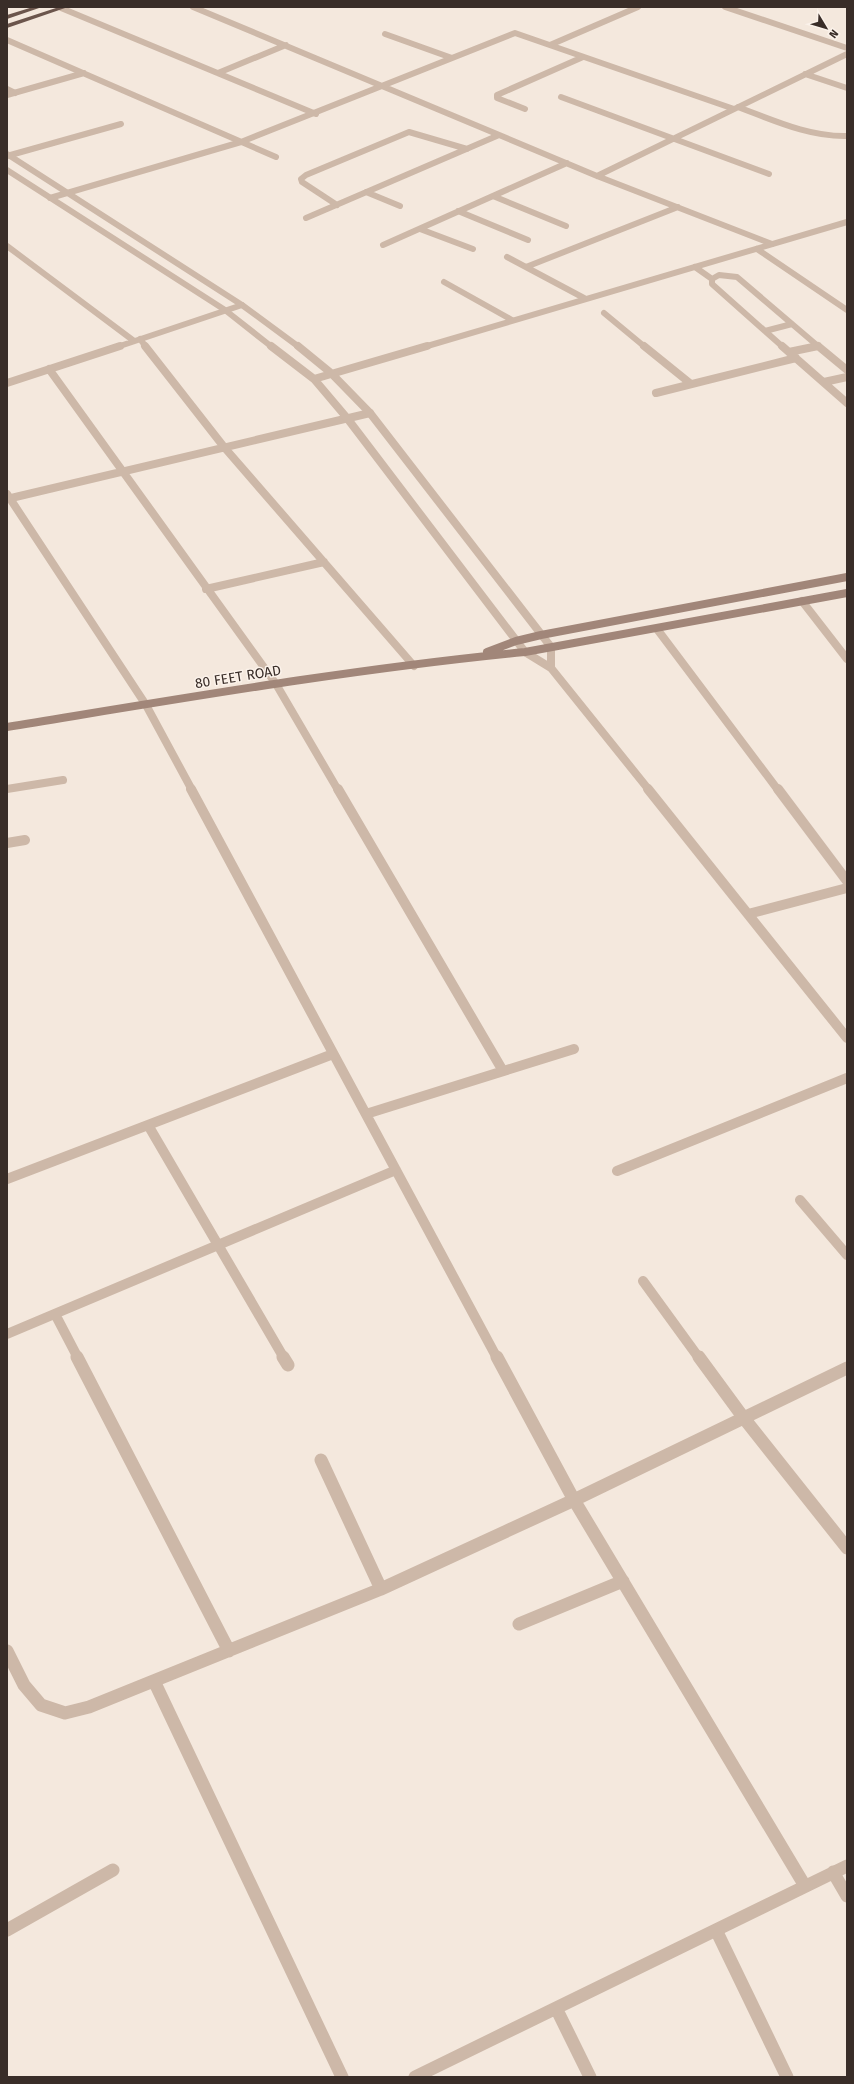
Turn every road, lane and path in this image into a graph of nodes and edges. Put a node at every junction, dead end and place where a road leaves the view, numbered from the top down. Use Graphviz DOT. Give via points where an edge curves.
graph roads {
  1 [pos="39,7"];
  2 [pos="193,7"];
  3 [pos="638,7"];
  4 [pos="725,7"];
  5 [pos="63,8"];
  6 [pos="7,17"];
  7 [pos="7,26"];
  8 [pos="385,34"];
  9 [pos="7,40"];
  10 [pos="286,45"];
  11 [pos="550,45"];
  12 [pos="847,48"];
  13 [pos="847,54"];
  14 [pos="583,56"];
  15 [pos="452,58"];
  16 [pos="84,73"];
  17 [pos="218,73"];
  18 [pos="805,74"];
  19 [pos="385,86"];
  20 [pos="847,88"];
  21 [pos="7,89"];
  22 [pos="15,93"];
  23 [pos="7,96"];
  24 [pos="562,97"];
  25 [pos="736,108"];
  26 [pos="525,109"];
  27 [pos="316,114"];
  28 [pos="121,124"];
  29 [pos="499,135"];
  30 [pos="845,138"];
  31 [pos="672,139"];
  32 [pos="241,142"];
  33 [pos="467,149"];
  34 [pos="8,155"];
  35 [pos="276,157"];
  36 [pos="566,163"];
  37 [pos="7,170"];
  38 [pos="769,174"];
  39 [pos="597,176"];
  40 [pos="366,192"];
  41 [pos="67,193"];
  42 [pos="494,196"];
  43 [pos="50,198"];
  44 [pos="336,205"];
  45 [pos="400,206"];
  46 [pos="678,207"];
  47 [pos="458,211"];
  48 [pos="306,218"];
  49 [pos="847,222"];
  50 [pos="566,226"];
  51 [pos="420,229"];
  52 [pos="528,240"];
  53 [pos="772,244"];
  54 [pos="383,245"];
  55 [pos="7,246"];
  56 [pos="473,249"];
  57 [pos="757,249"];
  58 [pos="507,257"];
  59 [pos="696,266"];
  60 [pos="526,267"];
  61 [pos="712,279"];
  62 [pos="444,282"];
  63 [pos="584,298"];
  64 [pos="242,305"];
  65 [pos="225,310"];
  66 [pos="847,310"];
  67 [pos="604,313"];
  68 [pos="512,320"];
  69 [pos="792,324"];
  70 [pos="765,331"];
  71 [pos="137,340"];
  72 [pos="818,346"];
  73 [pos="789,352"];
  74 [pos="796,358"];
  75 [pos="49,369"];
  76 [pos="847,370"];
  77 [pos="331,373"];
  78 [pos="847,377"];
  79 [pos="314,379"];
  80 [pos="824,382"];
  81 [pos="7,383"];
  82 [pos="691,384"];
  83 [pos="656,393"];
  84 [pos="847,403"];
  85 [pos="370,413"];
  86 [pos="347,418"];
  87 [pos="224,447"];
  88 [pos="121,472"];
  89 [pos="8,497"];
  90 [pos="324,562"];
  91 [pos="847,577"];
  92 [pos="206,589"];
  93 [pos="847,593"];
  94 [pos="802,601"];
  95 [pos="657,629"];
  96 [pos="541,635"];
  97 [pos="516,641"];
  98 [pos="550,648"];
  99 [pos="525,652"];
  100 [pos="474,656"];
  101 [pos="847,659"];
  102 [pos="414,666"];
  103 [pos="551,668"];
  104 [pos="276,684"];
  105 [pos="146,705"];
  106 [pos="7,727"];
  107 [pos="63,780"];
  108 [pos="7,789"];
  109 [pos="24,840"];
  110 [pos="7,843"];
  111 [pos="847,880"];
  112 [pos="847,888"];
  113 [pos="748,914"];
  114 [pos="847,1038"];
  115 [pos="574,1049"];
  116 [pos="333,1054"];
  117 [pos="503,1071"];
  118 [pos="847,1078"];
  119 [pos="366,1114"];
  120 [pos="148,1125"];
  121 [pos="396,1170"];
  122 [pos="617,1171"];
  123 [pos="7,1180"];
  124 [pos="800,1200"];
  125 [pos="218,1245"];
  126 [pos="847,1255"];
  127 [pos="643,1281"];
  128 [pos="55,1314"];
  129 [pos="7,1334"];
  130 [pos="288,1365"];
  131 [pos="847,1368"];
  132 [pos="743,1417"];
  133 [pos="321,1460"];
  134 [pos="574,1500"];
  135 [pos="847,1548"];
  136 [pos="622,1581"];
  137 [pos="381,1589"];
  138 [pos="519,1624"];
  139 [pos="7,1651"];
  140 [pos="229,1651"];
  141 [pos="154,1681"];
  142 [pos="847,1866"];
  143 [pos="113,1870"];
  144 [pos="833,1872"];
  145 [pos="806,1886"];
  146 [pos="847,1896"];
  147 [pos="7,1930"];
  148 [pos="716,1930"];
  149 [pos="556,2008"];
  150 [pos="342,2077"];
  151 [pos="416,2077"];
  152 [pos="590,2077"];
  153 [pos="787,2077"];
  1 -- 6 [label="highway"];
  2 -- 10 [label="street"];
  3 -- 11 [label="street"];
  4 -- 12 [label="street"];
  5 -- 7 [label="highway"];
  5 -- 17 [label="street"];
  8 -- 15 [label="street"];
  9 -- 16 [label="street"];
  10 -- 17 [label="street"];
  10 -- 19 [label="street"];
  11 -- 14 [label="street"];
  11 -- 15 [label="street" via="515,33"];
  13 -- 18 [label="street"];
  14 -- 25 [label="street"];
  14 -- 26 [label="street" via="497,95 498,98"];
  15 -- 19 [label="street"];
  16 -- 22 [label="street"];
  16 -- 32 [label="street"];
  17 -- 27 [label="street"];
  18 -- 20 [label="street"];
  18 -- 25 [label="street"];
  19 -- 27 [label="street"];
  19 -- 29 [label="street"];
  21 -- 22 [label="street"];
  22 -- 23 [label="street"];
  24 -- 31 [label="street"];
  25 -- 30 [label="street" via="819,135"];
  25 -- 31 [label="street"];
  27 -- 32 [label="street"];
  28 -- 34 [label="street"];
  29 -- 33 [label="street"];
  29 -- 36 [label="street"];
  31 -- 38 [label="street"];
  31 -- 39 [label="street"];
  32 -- 35 [label="street"];
  32 -- 41 [label="street"];
  33 -- 40 [label="street"];
  33 -- 44 [label="street" via="409,132 340,160 302,179 302,182"];
  34 -- 41 [label="street"];
  36 -- 39 [label="street"];
  36 -- 42 [label="street"];
  37 -- 43 [label="street"];
  39 -- 46 [label="street"];
  40 -- 44 [label="street"];
  40 -- 45 [label="street"];
  41 -- 43 [label="street"];
  41 -- 64 [label="street"];
  42 -- 47 [label="street"];
  42 -- 50 [label="street"];
  43 -- 65 [label="street"];
  44 -- 48 [label="street"];
  46 -- 53 [label="street"];
  46 -- 60 [label="street"];
  47 -- 51 [label="street"];
  47 -- 52 [label="street"];
  49 -- 53 [label="street"];
  51 -- 54 [label="street"];
  51 -- 56 [label="street"];
  53 -- 57 [label="street"];
  55 -- 71 [label="street"];
  57 -- 59 [label="street"];
  57 -- 66 [label="street"];
  58 -- 60 [label="street"];
  59 -- 61 [label="street"];
  59 -- 63 [label="street"];
  60 -- 63 [label="street"];
  61 -- 69 [label="street" via="719,275 737,277"];
  61 -- 70 [label="street" via="712,284"];
  62 -- 68 [label="street"];
  63 -- 68 [label="street"];
  64 -- 65 [label="street"];
  64 -- 77 [label="street" via="280,331"];
  65 -- 71 [label="street"];
  65 -- 79 [label="street"];
  67 -- 82 [label="street"];
  68 -- 77 [label="street"];
  69 -- 70 [label="street"];
  69 -- 72 [label="street"];
  70 -- 73 [label="street"];
  71 -- 75 [label="street"];
  71 -- 87 [label="street"];
  72 -- 73 [label="street"];
  72 -- 76 [label="street"];
  73 -- 74 [label="street"];
  74 -- 80 [label="street"];
  74 -- 82 [label="street"];
  75 -- 81 [label="street"];
  75 -- 88 [label="street"];
  77 -- 79 [label="street"];
  77 -- 85 [label="street"];
  78 -- 80 [label="street"];
  79 -- 86 [label="street"];
  80 -- 84 [label="street"];
  82 -- 83 [label="street"];
  85 -- 86 [label="street"];
  85 -- 96 [label="street"];
  86 -- 87 [label="street"];
  86 -- 97 [label="street"];
  87 -- 88 [label="street"];
  87 -- 90 [label="street"];
  88 -- 89 [label="street"];
  88 -- 92 [label="street"];
  89 -- 105 [label="street"];
  90 -- 92 [label="street"];
  90 -- 102 [label="street"];
  91 -- 96 [label="main road"];
  92 -- 104 [label="street"];
  93 -- 94 [label="main road"];
  94 -- 95 [label="main road"];
  94 -- 101 [label="street"];
  95 -- 98 [label="main road"];
  95 -- 111 [label="street"];
  96 -- 97 [label="main road"];
  96 -- 98 [label="street"];
  97 -- 99 [label="street"];
  97 -- 100 [label="main road"];
  98 -- 99 [label="main road"];
  98 -- 103 [label="street"];
  99 -- 100 [label="main road"];
  99 -- 103 [label="street"];
  100 -- 102 [label="main road, 80 FEET ROAD"];
  102 -- 104 [label="main road, 80 FEET ROAD"];
  103 -- 113 [label="street"];
  104 -- 105 [label="main road, 80 FEET ROAD"];
  104 -- 117 [label="street"];
  105 -- 106 [label="main road, 80 FEET ROAD"];
  105 -- 116 [label="street"];
  107 -- 108 [label="street"];
  109 -- 110 [label="street"];
  112 -- 113 [label="street"];
  113 -- 114 [label="street"];
  115 -- 117 [label="street"];
  116 -- 119 [label="street"];
  116 -- 120 [label="street"];
  117 -- 119 [label="street"];
  118 -- 122 [label="street"];
  119 -- 121 [label="street"];
  120 -- 123 [label="street"];
  120 -- 125 [label="street"];
  121 -- 125 [label="street"];
  121 -- 134 [label="street"];
  124 -- 126 [label="street"];
  125 -- 128 [label="street"];
  125 -- 130 [label="street"];
  127 -- 132 [label="street"];
  128 -- 129 [label="street"];
  128 -- 140 [label="street"];
  131 -- 132 [label="street"];
  132 -- 134 [label="street"];
  132 -- 135 [label="street"];
  133 -- 137 [label="street"];
  134 -- 136 [label="street"];
  134 -- 137 [label="street"];
  136 -- 138 [label="street"];
  136 -- 145 [label="street"];
  137 -- 140 [label="street"];
  139 -- 141 [label="street" via="24,1685 41,1705 65,1713 89,1707"];
  140 -- 141 [label="street"];
  141 -- 150 [label="street"];
  142 -- 144 [label="street"];
  143 -- 147 [label="street"];
  144 -- 145 [label="street"];
  144 -- 146 [label="street"];
  145 -- 148 [label="street"];
  148 -- 149 [label="street"];
  148 -- 153 [label="street"];
  149 -- 151 [label="street"];
  149 -- 152 [label="street"];
}
